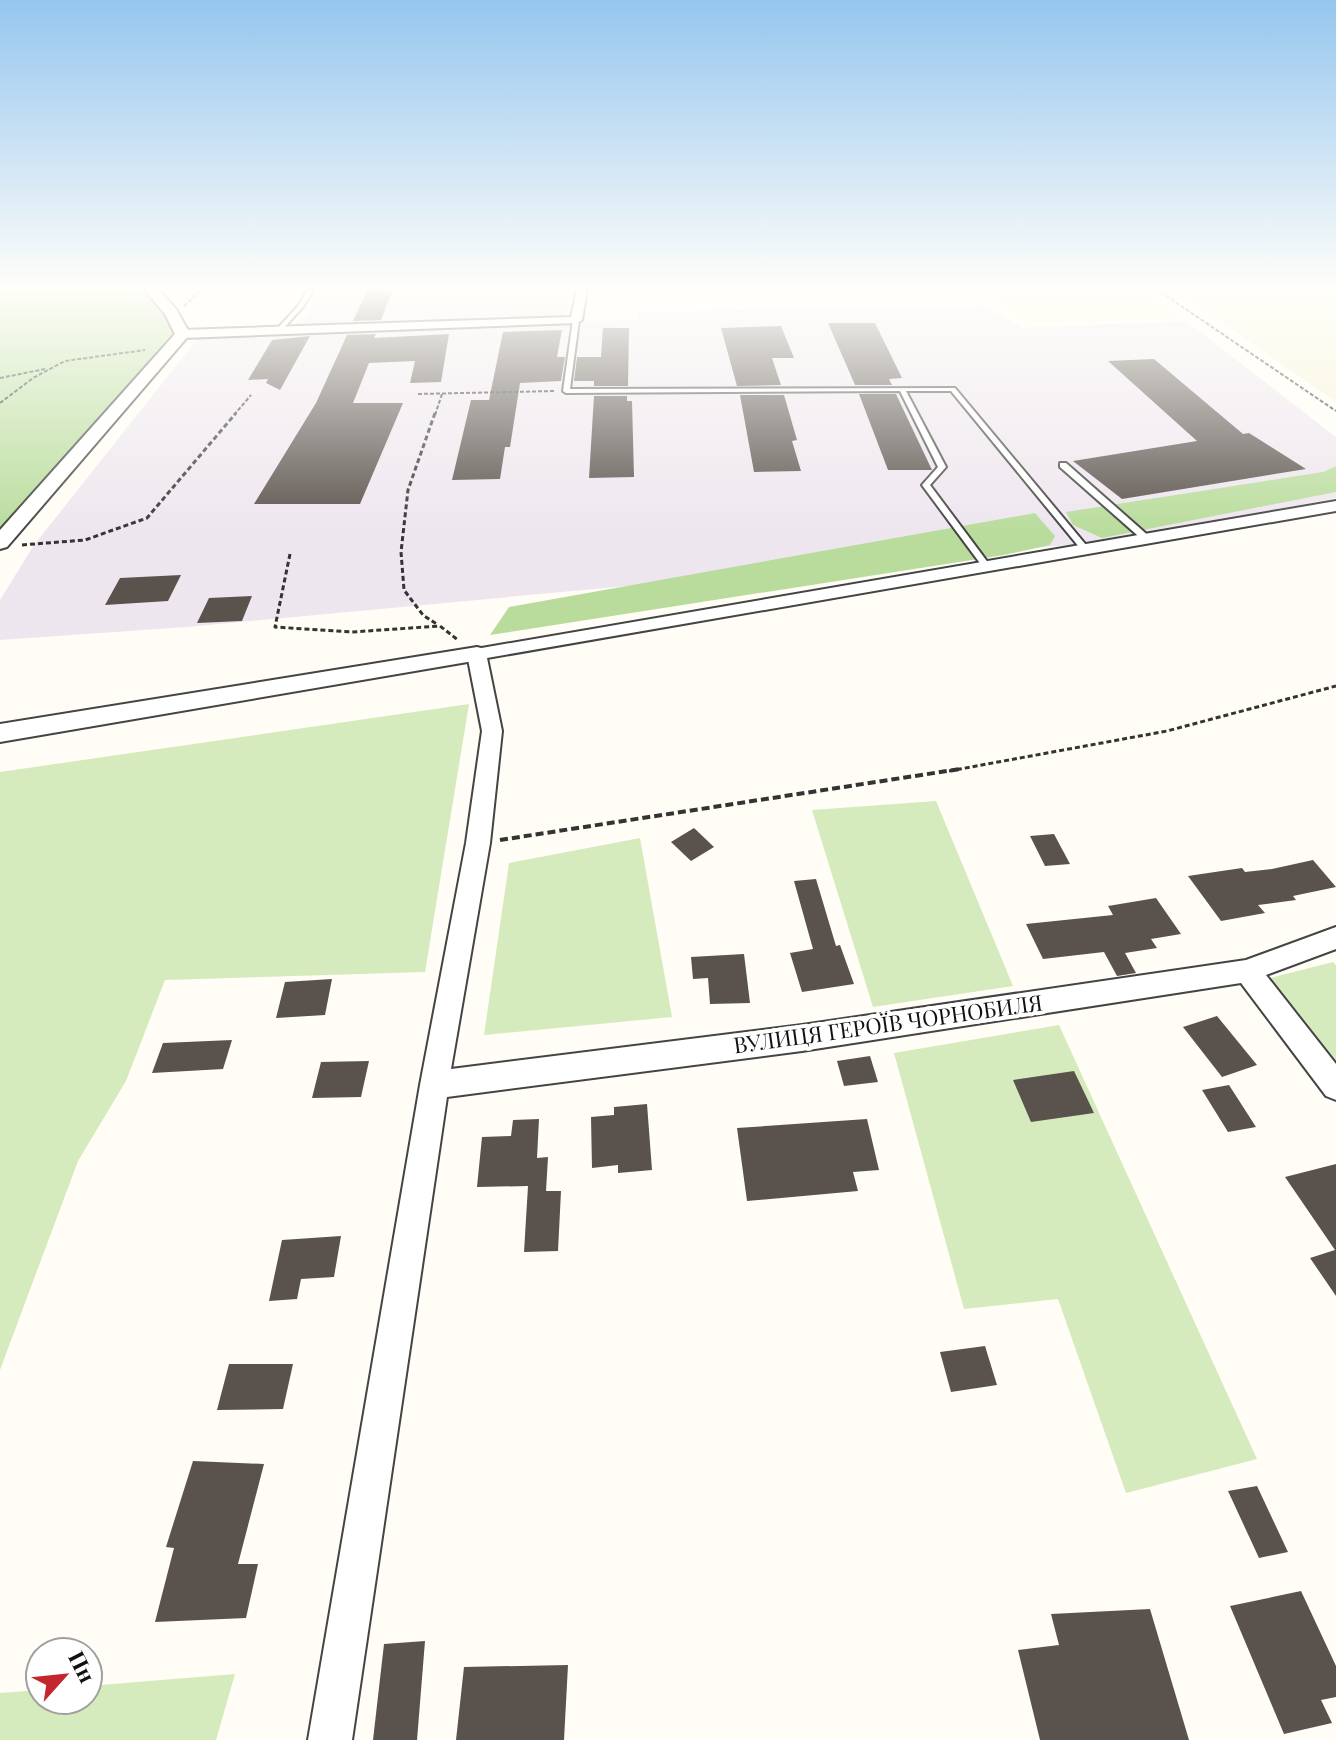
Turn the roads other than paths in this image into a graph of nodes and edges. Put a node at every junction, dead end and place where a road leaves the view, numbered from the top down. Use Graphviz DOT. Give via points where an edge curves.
graph roads {
  1 [pos="154,370"];
  2 [pos="569,370"];
  3 [pos="902,389"];
  4 [pos="1063,465"];
  5 [pos="1336,506"];
  6 [pos="1148,540"];
  7 [pos="9,544"];
  8 [pos="1087,551"];
  9 [pos="988,568"];
  10 [pos="477,654"];
  11 [pos="0,733"];
  12 [pos="1336,938"];
  13 [pos="1247,971"];
  14 [pos="434,1085"];
  15 [pos="1336,1086"];
  16 [pos="330,1740"];
  1 -- 7 [label="street"];
  2 -- 3 [label="lane" via="566,391"];
  3 -- 8 [label="lane" via="953,389"];
  3 -- 9 [label="lane" via="942,467 926,485"];
  4 -- 6 [label="lane"];
  5 -- 6 [label="street"];
  6 -- 8 [label="street"];
  8 -- 9 [label="street"];
  9 -- 10 [label="street"];
  10 -- 11 [label="street"];
  10 -- 14 [label="street" via="492,731 478,843"];
  12 -- 13 [label="street, ВУЛИЦЯ ГЕРОЇВ ЧОРНОБИЛЯ"];
  13 -- 14 [label="street, ВУЛИЦЯ ГЕРОЇВ ЧОРНОБИЛЯ" via="802,1038"];
  13 -- 15 [label="street"];
  14 -- 16 [label="street"];
}
